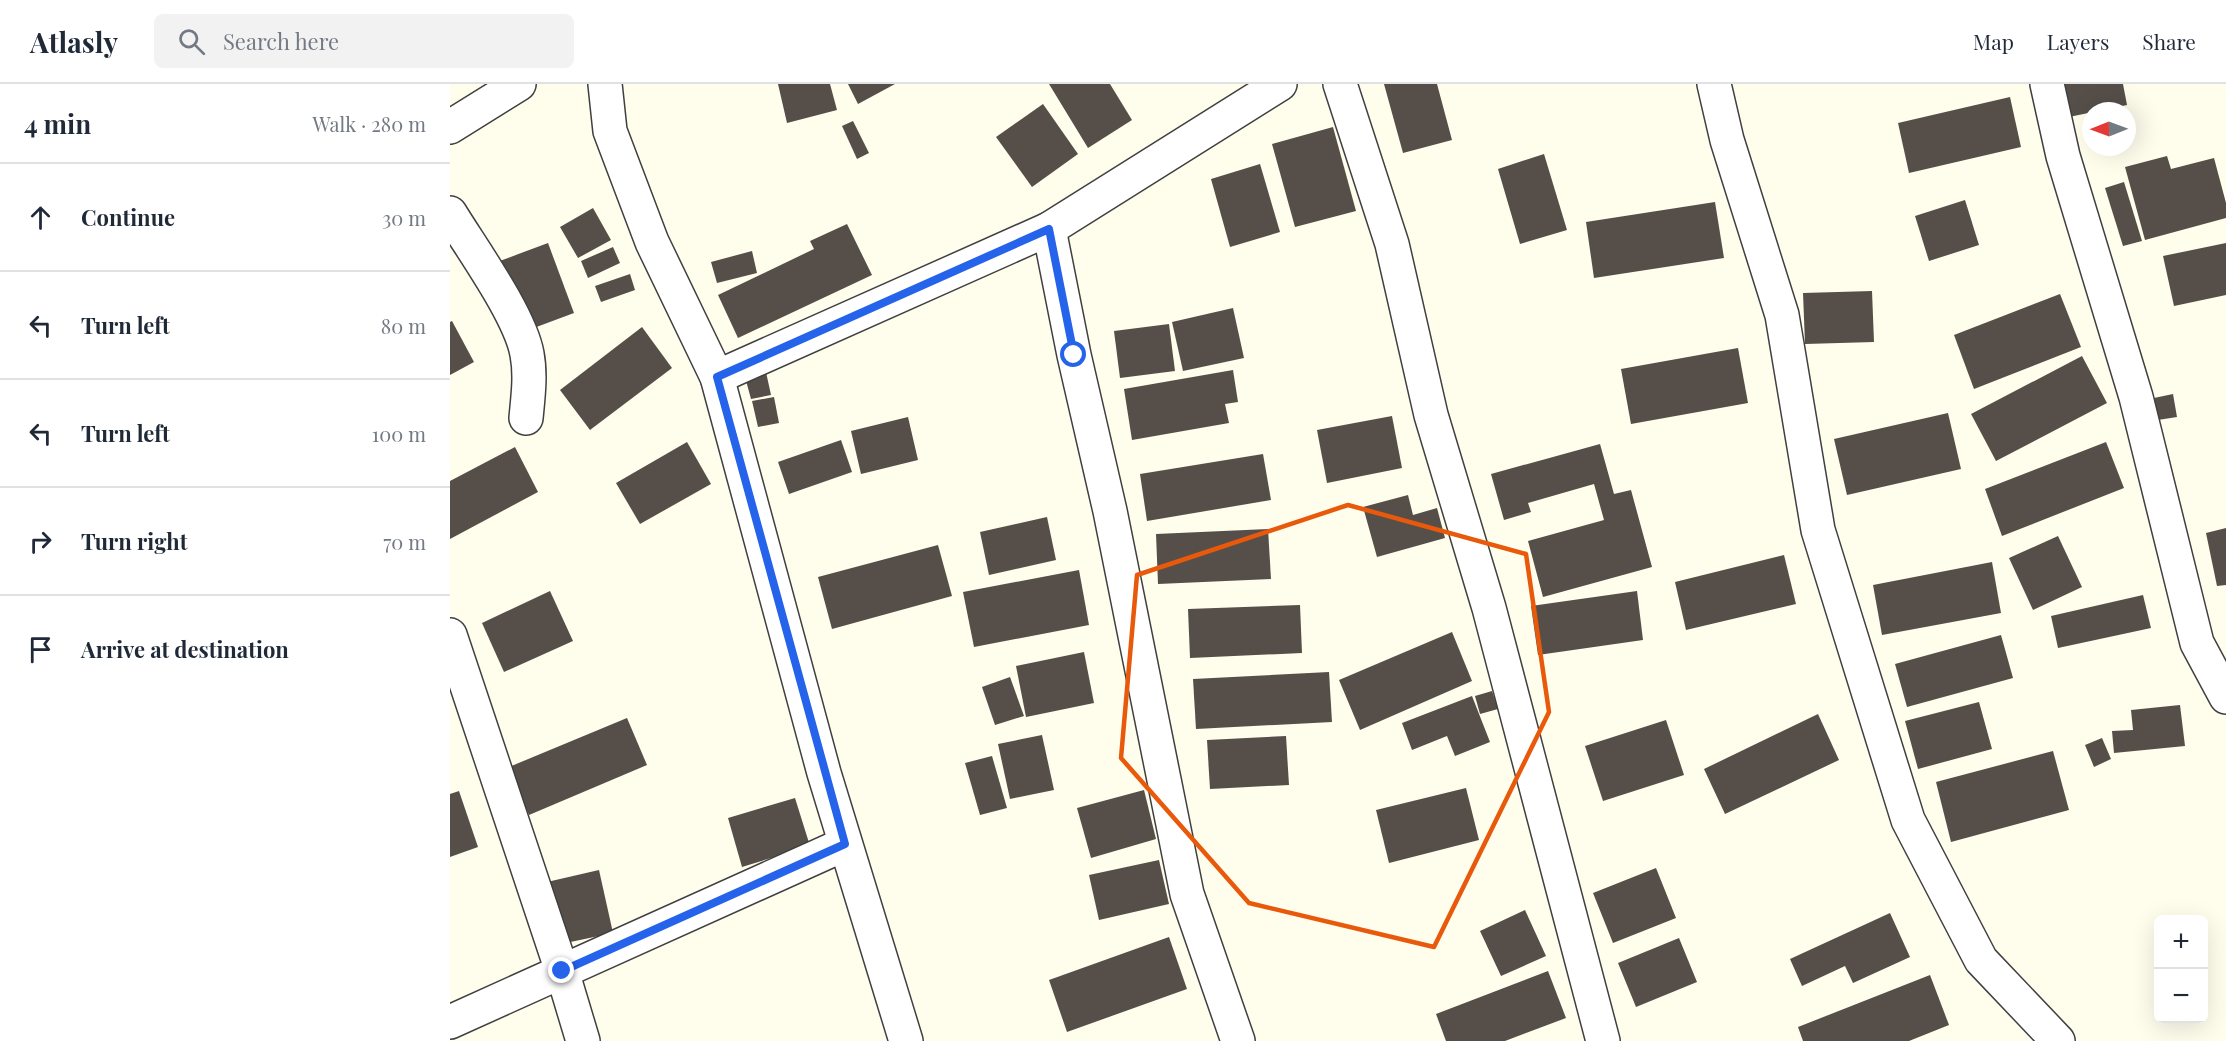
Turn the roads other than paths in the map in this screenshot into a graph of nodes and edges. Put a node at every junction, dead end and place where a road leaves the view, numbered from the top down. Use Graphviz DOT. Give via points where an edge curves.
graph roads {
  1 [pos="519,84"];
  2 [pos="605,84"];
  3 [pos="1280,84"];
  4 [pos="1340,84"];
  5 [pos="1714,84"];
  6 [pos="2047,84"];
  7 [pos="450,127"];
  8 [pos="450,213"];
  9 [pos="1049,229"];
  10 [pos="717,377"];
  11 [pos="526,418"];
  12 [pos="450,635"];
  13 [pos="2226,697"];
  14 [pos="845,844"];
  15 [pos="562,971"];
  16 [pos="450,1022"];
  17 [pos="583,1041"];
  18 [pos="906,1041"];
  19 [pos="1238,1041"];
  20 [pos="1603,1041"];
  21 [pos="2058,1041"];
  1 -- 7 [label="street"];
  2 -- 10 [label="street" via="610,131 652,242"];
  3 -- 9 [label="street"];
  4 -- 20 [label="street" via="1392,244 1431,415 1489,608"];
  5 -- 21 [label="street" via="1727,140 1782,315 1818,530 1908,820 1981,960"];
  6 -- 13 [label="street" via="2063,156 2136,397 2197,643"];
  8 -- 11 [label="street" via="509,310 527,351 530,372"];
  9 -- 10 [label="street"];
  9 -- 19 [label="street" via="1186,894"];
  10 -- 14 [label="street"];
  12 -- 15 [label="street"];
  14 -- 15 [label="street"];
  14 -- 18 [label="street"];
  15 -- 16 [label="street"];
  15 -- 17 [label="street"];
}
